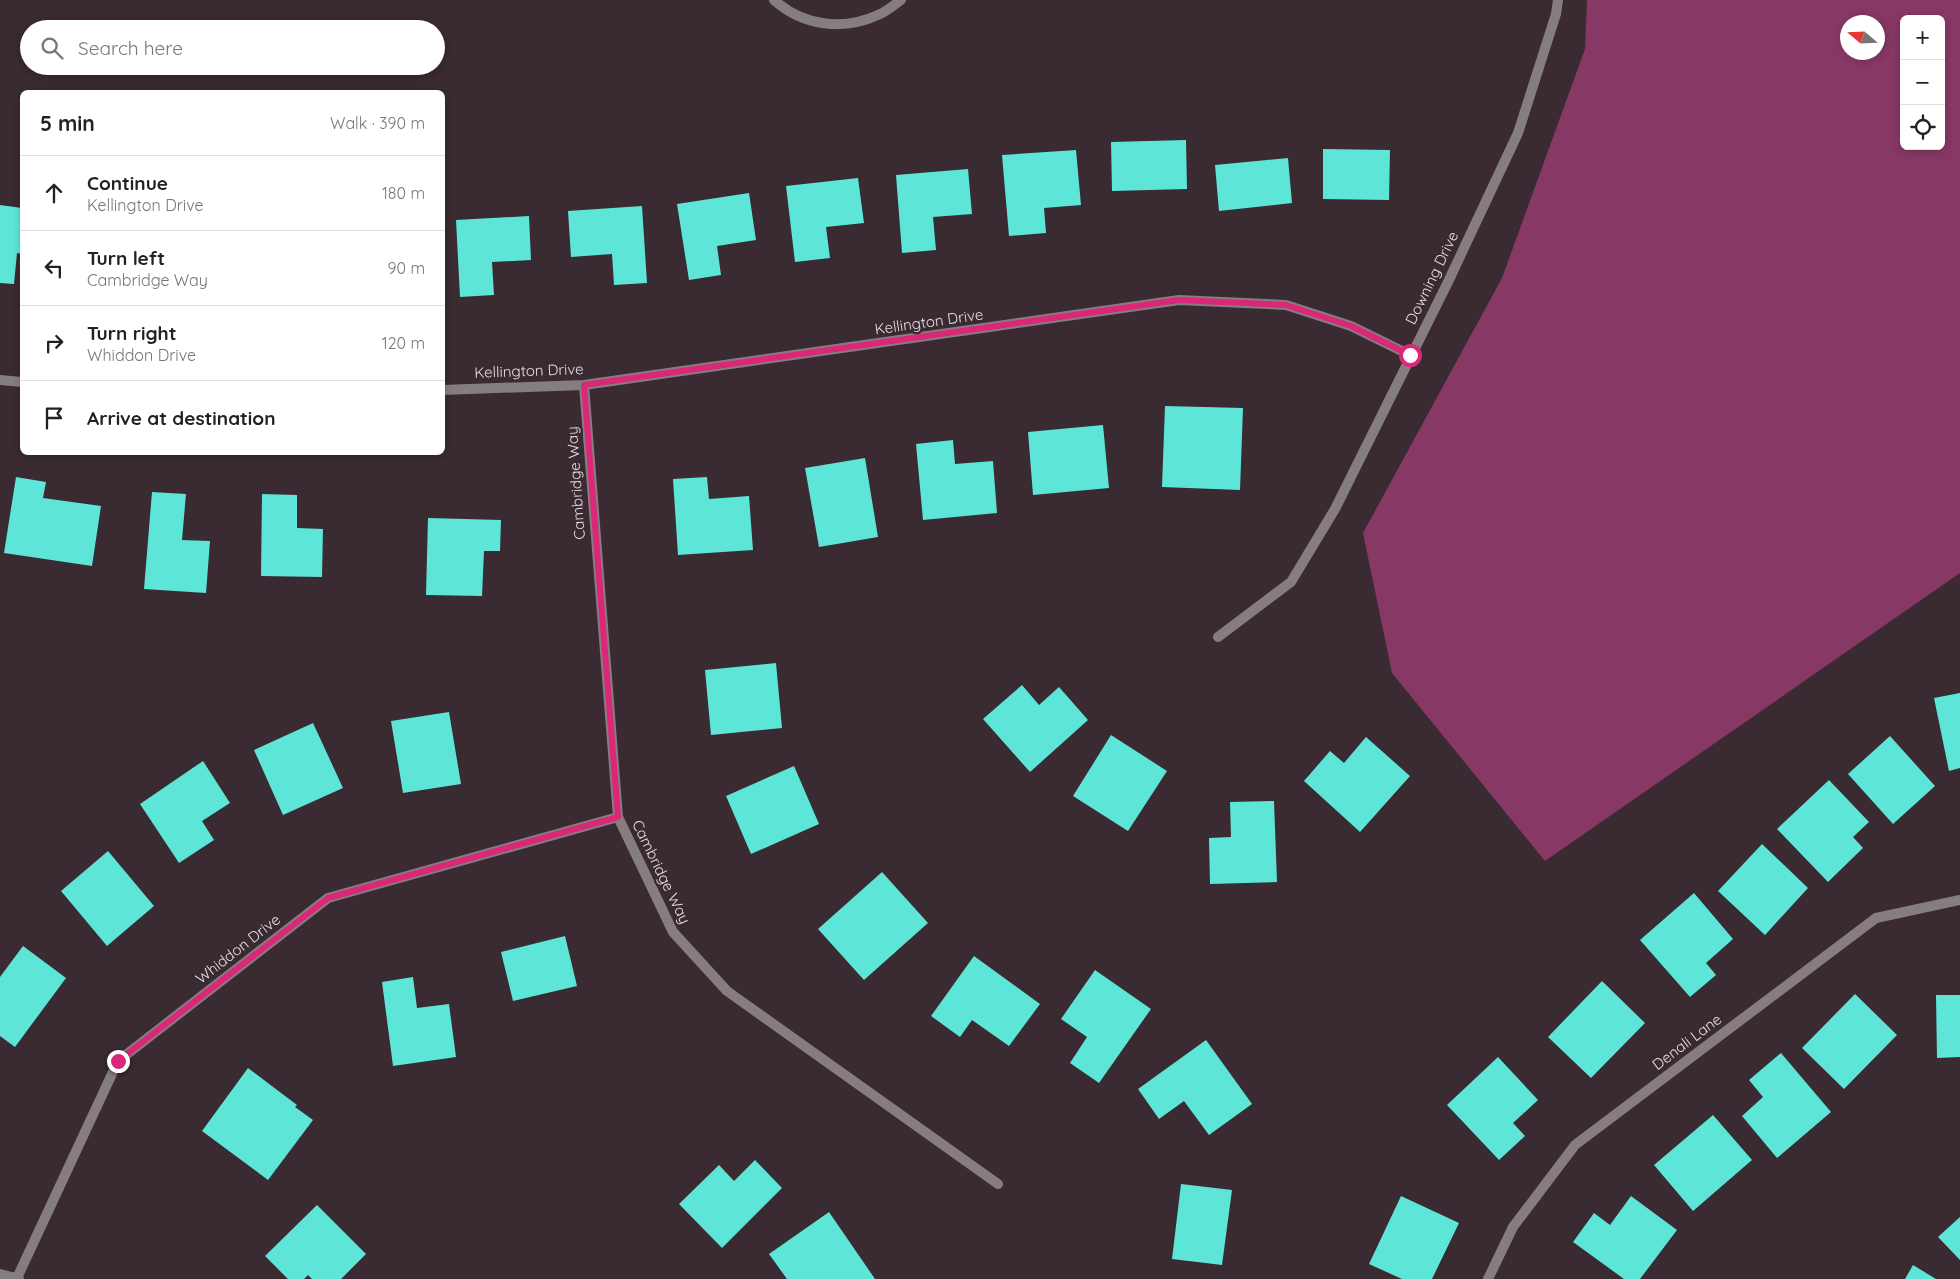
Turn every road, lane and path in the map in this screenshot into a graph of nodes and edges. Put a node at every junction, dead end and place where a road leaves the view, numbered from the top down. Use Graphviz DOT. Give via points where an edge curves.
graph roads {
  1 [pos="774,0"];
  2 [pos="901,0"];
  3 [pos="1558,0"];
  4 [pos="1410,355"];
  5 [pos="0,380"];
  6 [pos="20,382"];
  7 [pos="584,385"];
  8 [pos="445,390"];
  9 [pos="1218,637"];
  10 [pos="618,817"];
  11 [pos="1960,900"];
  12 [pos="998,1184"];
  13 [pos="0,1274"];
  14 [pos="18,1278"];
  15 [pos="1488,1279"];
  1 -- 2 [label="street" via="786,11 816,23 848,24 879,15"];
  3 -- 4 [label="street, Downing Drive" via="1518,133"];
  4 -- 7 [label="street, Kellington Drive" via="1351,326 1286,305 1179,300"];
  4 -- 9 [label="street, Downing Drive" via="1335,509 1291,582"];
  5 -- 6 [label="street"];
  7 -- 8 [label="street, Kellington Drive"];
  7 -- 10 [label="street, Cambridge Way"];
  10 -- 12 [label="street, Cambridge Way" via="672,932 727,992"];
  10 -- 14 [label="street, Whiddon Drive" via="328,898 118,1061"];
  11 -- 15 [label="street, Denali Lane" via="1876,918 1575,1145 1514,1227"];
  13 -- 14 [label="street"];
}
